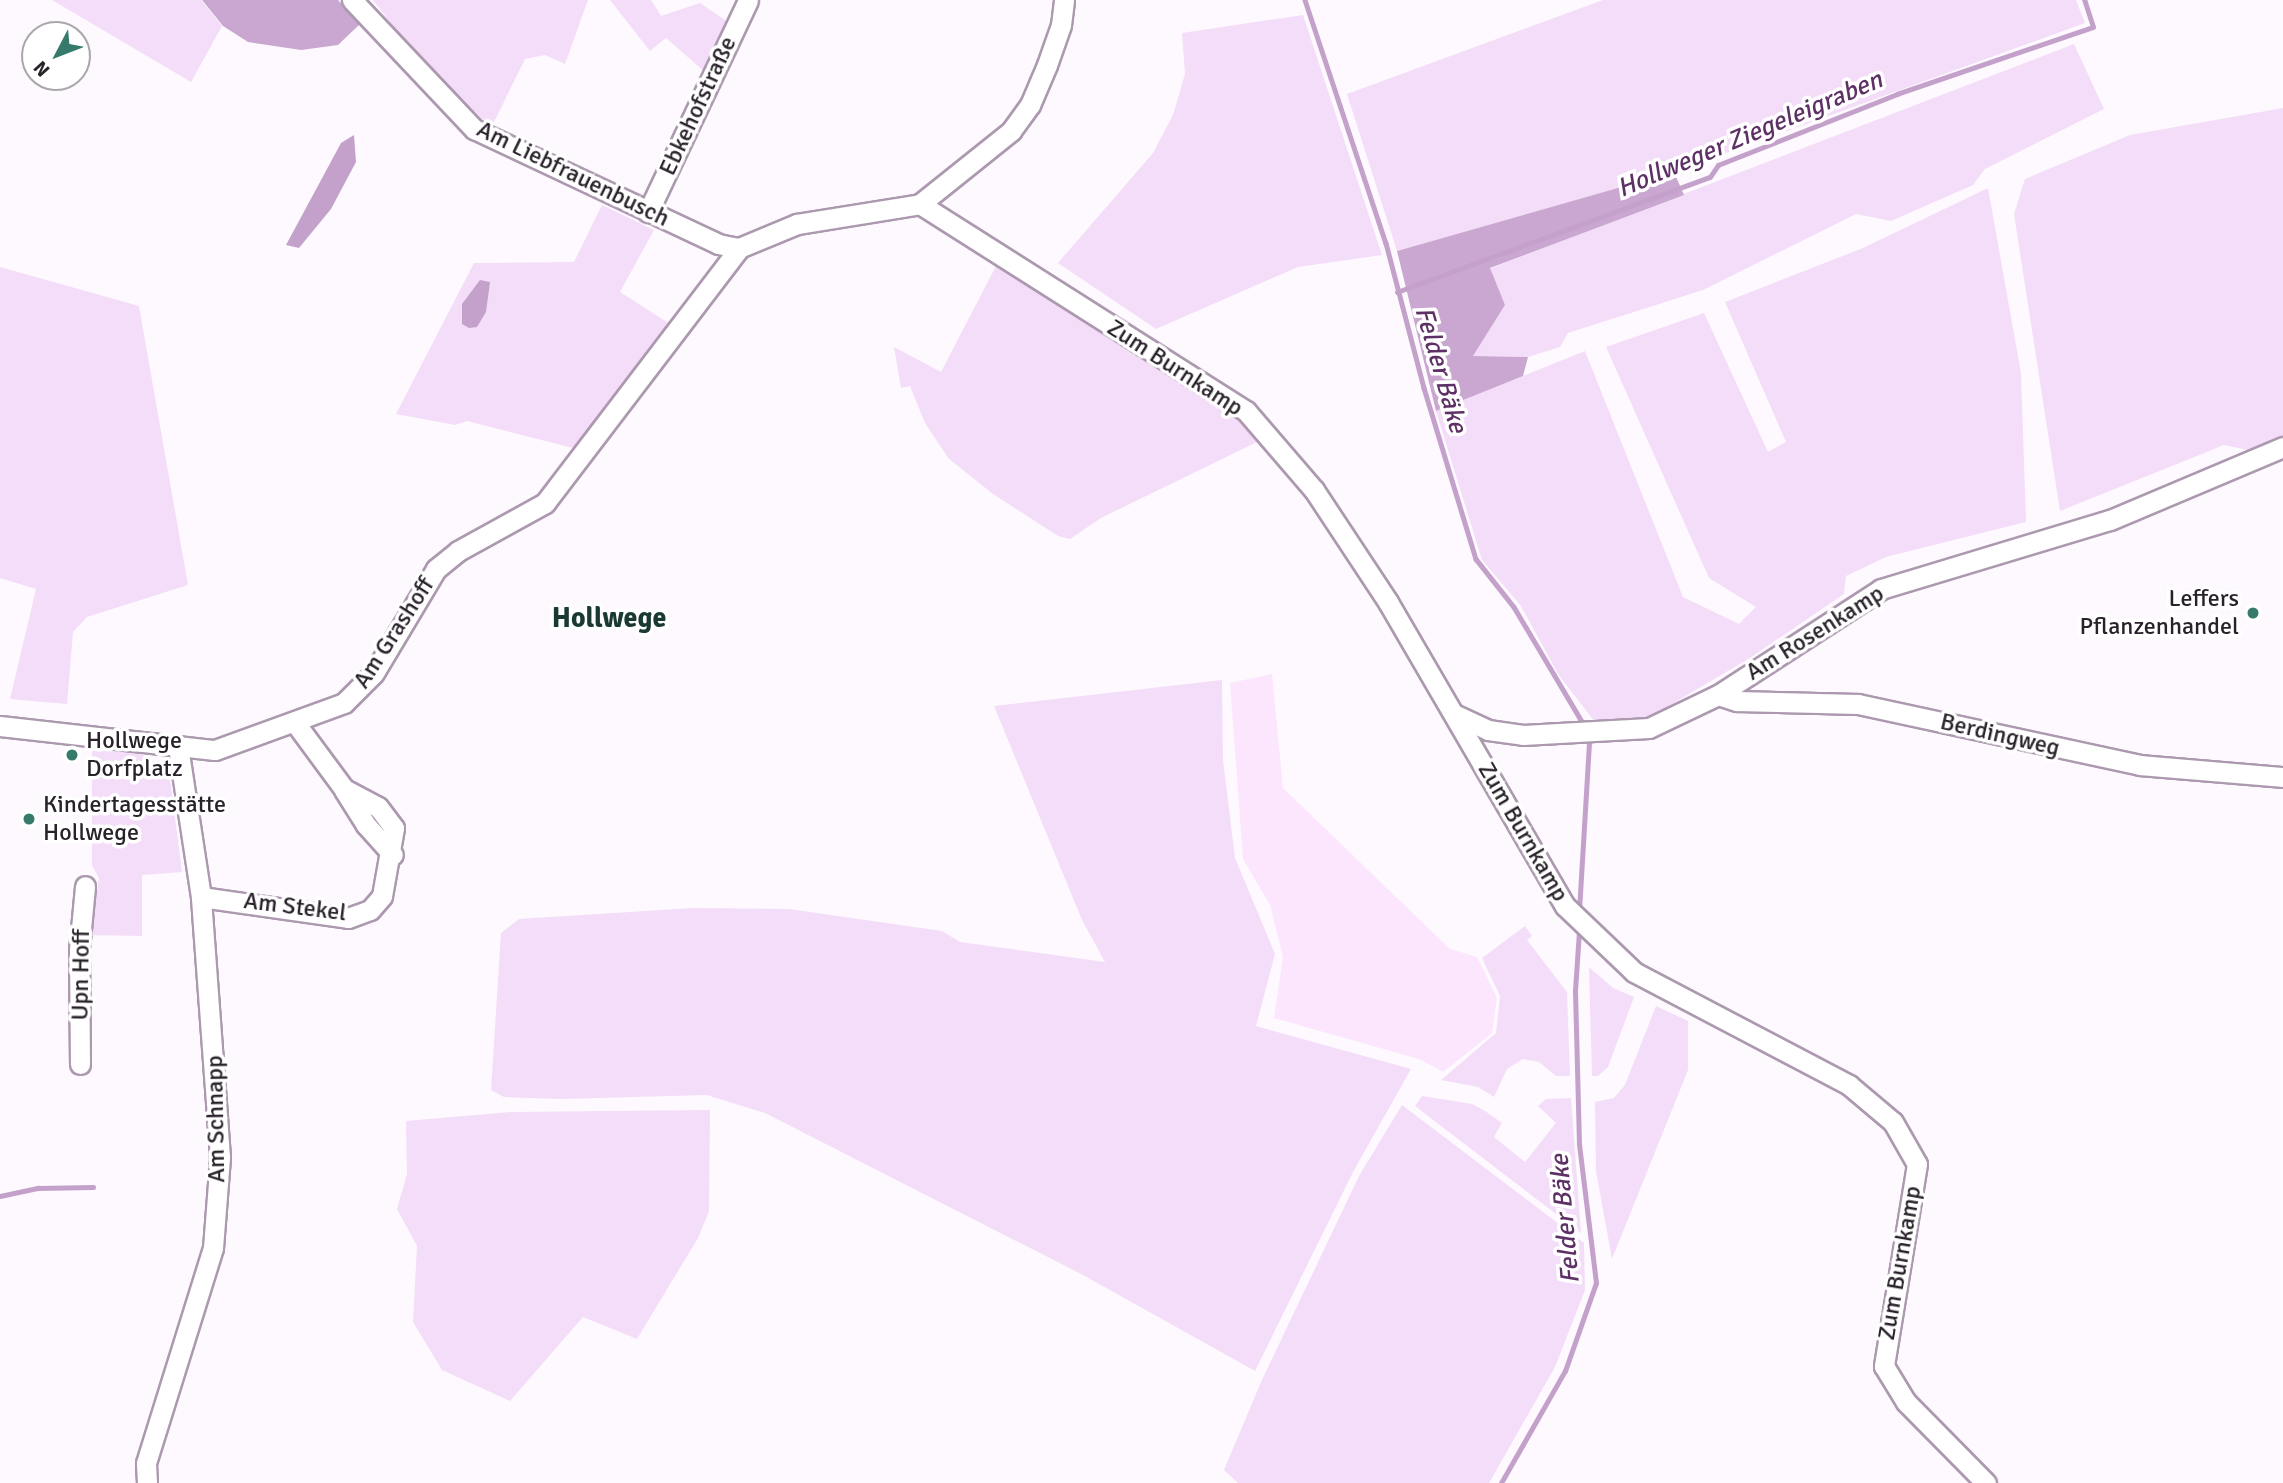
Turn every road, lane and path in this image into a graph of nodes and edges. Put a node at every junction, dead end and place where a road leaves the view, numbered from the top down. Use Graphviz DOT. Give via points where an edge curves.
graph roads {
  1 [pos="352,0"];
  2 [pos="748,0"];
  3 [pos="1064,0"];
  4 [pos="920,204"];
  5 [pos="649,212"];
  6 [pos="718,244"];
  7 [pos="739,248"];
  8 [pos="722,266"];
  9 [pos="2283,447"];
  10 [pos="1718,695"];
  11 [pos="1453,713"];
  12 [pos="296,724"];
  13 [pos="0,726"];
  14 [pos="1503,732"];
  15 [pos="178,747"];
  16 [pos="1483,764"];
  17 [pos="2283,777"];
  18 [pos="85,886"];
  19 [pos="201,897"];
  20 [pos="80,1063"];
  21 [pos="147,1483"];
  22 [pos="1986,1483"];
  1 -- 5 [label="street, Am Liebfrauenbusch" via="474,129"];
  2 -- 5 [label="street, Ebkehofstraße"];
  3 -- 4 [label="street" via="1061,25 1030,105 1011,131"];
  4 -- 7 [label="street" via="797,223"];
  4 -- 11 [label="street, Zum Burnkamp" via="1245,411 1314,490"];
  5 -- 6 [label="street, Am Liebfrauenbusch"];
  6 -- 7 [label="street, Am Liebfrauenbusch"];
  6 -- 8 [label="street"];
  7 -- 8 [label="street, Am Grashoff"];
  8 -- 12 [label="street, Am Grashoff" via="545,503 446,559 426,582 358,692 331,710"];
  9 -- 10 [label="street, Am Rosenkamp" via="2110,520 1881,589"];
  10 -- 14 [label="street, Am Rosenkamp" via="1648,728 1577,735"];
  10 -- 17 [label="street, Berdingweg" via="1737,701 1833,701 2140,765"];
  11 -- 14 [label="street, Am Rosenkamp"];
  11 -- 16 [label="street, Zum Burnkamp"];
  12 -- 15 [label="street, Am Grashoff" via="215,750"];
  12 -- 19 [label="street, Am Stekel" via="344,789 386,815 394,828 393,855 382,896 370,910 348,918"];
  13 -- 15 [label="street, Am Grashoff"];
  14 -- 16 [label="street" via="1489,742"];
  15 -- 19 [label="street, Am Schnapp"];
  16 -- 22 [label="street, Zum Burnkamp" via="1565,906 1634,972 1849,1086 1893,1122 1917,1164 1884,1366 1906,1402"];
  18 -- 20 [label="street, Upn Hoff" via="79,950"];
  19 -- 21 [label="street, Am Schnapp" via="220,1157 213,1248 146,1463"];
}
